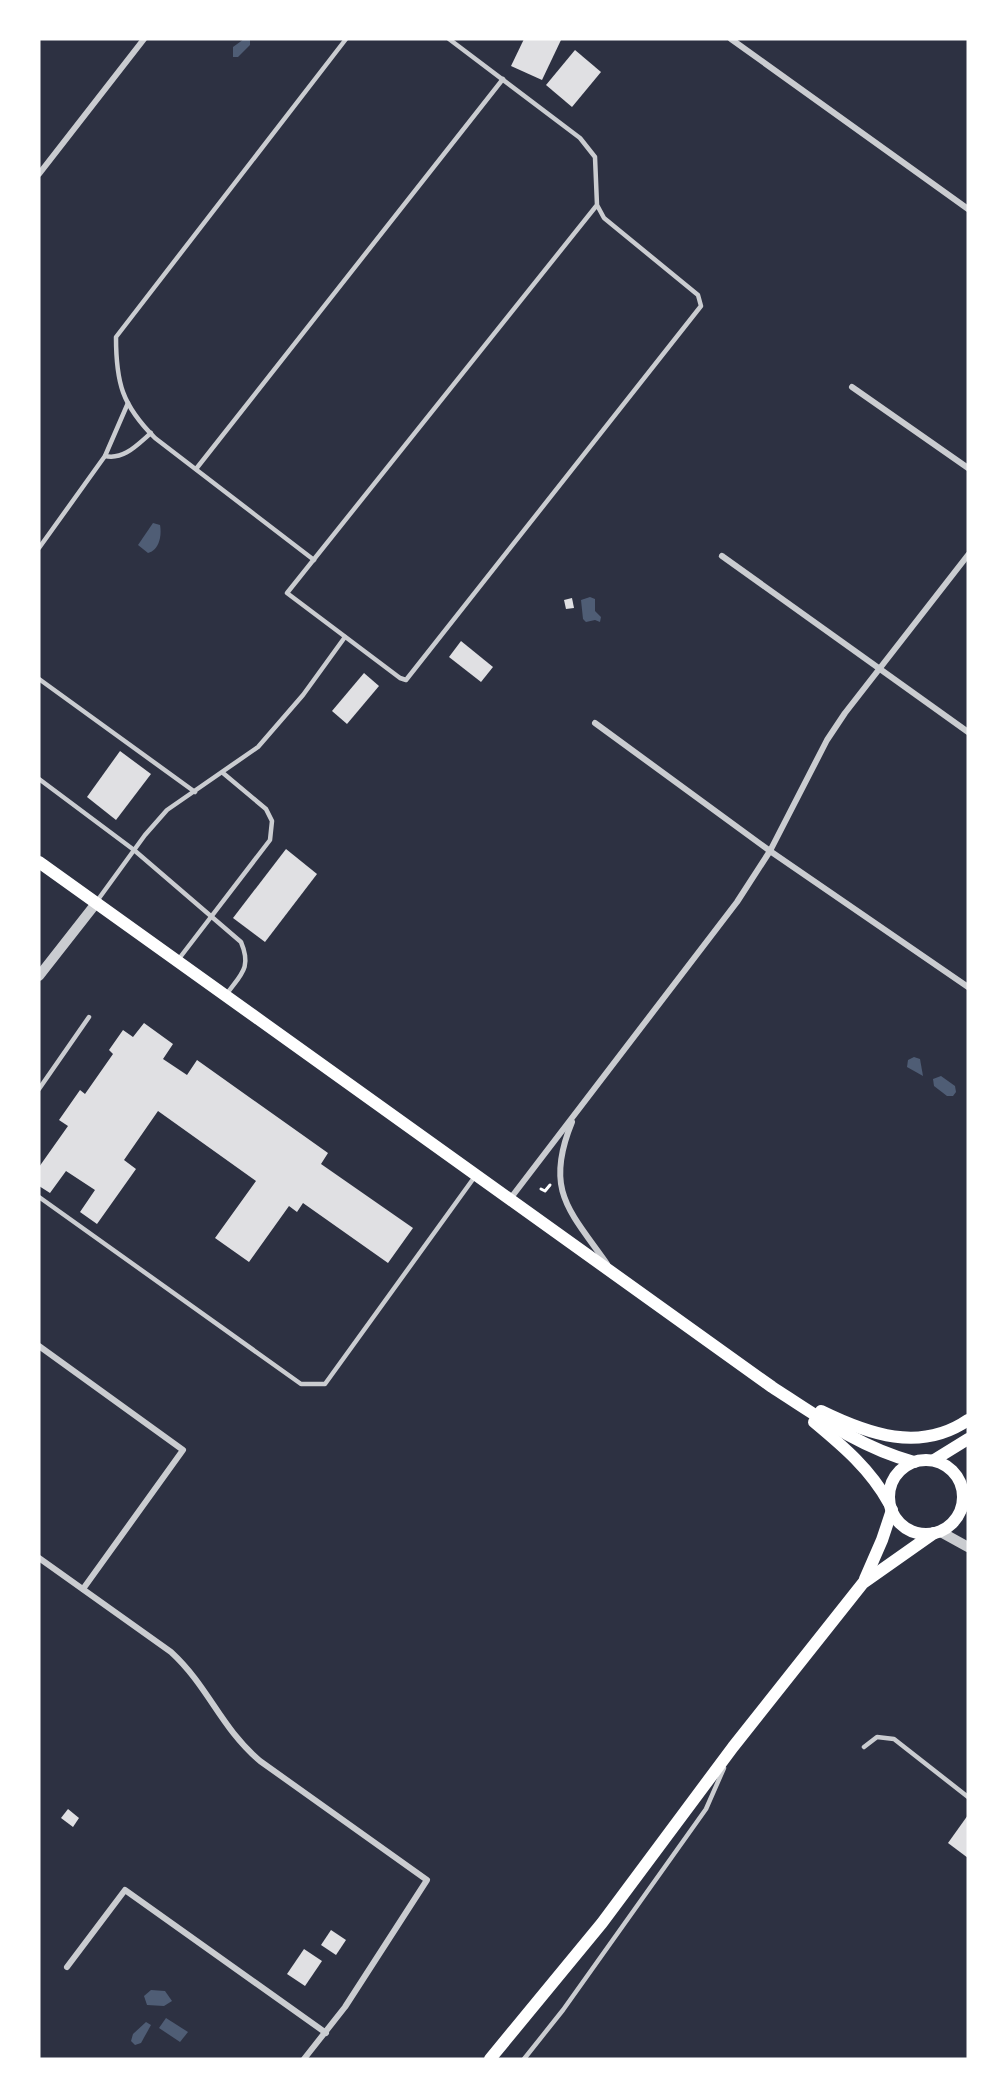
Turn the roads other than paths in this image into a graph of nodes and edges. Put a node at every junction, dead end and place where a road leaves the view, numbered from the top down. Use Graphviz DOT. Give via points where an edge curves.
graph roads {
  1 [pos="144,39"];
  2 [pos="346,39"];
  3 [pos="448,39"];
  4 [pos="731,39"];
  5 [pos="503,79"];
  6 [pos="39,174"];
  7 [pos="597,205"];
  8 [pos="968,209"];
  9 [pos="852,387"];
  10 [pos="128,403"];
  11 [pos="151,433"];
  12 [pos="105,456"];
  13 [pos="968,468"];
  14 [pos="196,469"];
  15 [pos="39,548"];
  16 [pos="968,555"];
  17 [pos="722,556"];
  18 [pos="314,560"];
  19 [pos="345,637"];
  20 [pos="879,669"];
  21 [pos="39,679"];
  22 [pos="595,723"];
  23 [pos="968,732"];
  24 [pos="223,773"];
  25 [pos="39,779"];
  26 [pos="195,792"];
  27 [pos="134,850"];
  28 [pos="770,851"];
  29 [pos="39,862"];
  30 [pos="96,902"];
  31 [pos="212,916"];
  32 [pos="178,960"];
  33 [pos="39,976"];
  34 [pos="968,987"];
  35 [pos="226,995"];
  36 [pos="89,1017"];
  37 [pos="39,1089"];
  38 [pos="576,1114"];
  39 [pos="476,1175"];
  40 [pos="39,1197"];
  41 [pos="509,1199"];
  42 [pos="614,1274"];
  43 [pos="39,1347"];
  44 [pos="772,1387"];
  45 [pos="968,1420"];
  46 [pos="968,1439"];
  47 [pos="934,1460"];
  48 [pos="914,1462"];
  49 [pos="965,1495"];
  50 [pos="890,1507"];
  51 [pos="937,1532"];
  52 [pos="968,1547"];
  53 [pos="39,1558"];
  54 [pos="863,1583"];
  55 [pos="83,1589"];
  56 [pos="733,1747"];
  57 [pos="864,1748"];
  58 [pos="968,1797"];
  59 [pos="67,1967"];
  60 [pos="326,2033"];
  61 [pos="304,2059"];
  62 [pos="490,2059"];
  63 [pos="524,2059"];
  1 -- 6 [label="street"];
  2 -- 10 [label="lane" via="116,337 116,373"];
  3 -- 5 [label="lane"];
  4 -- 8 [label="street"];
  5 -- 7 [label="lane" via="580,138 594,157"];
  5 -- 14 [label="lane"];
  7 -- 18 [label="lane"];
  7 -- 19 [label="lane" via="604,218 698,295 701,306 406,680"];
  9 -- 13 [label="street"];
  10 -- 11 [label="lane" via="133,416"];
  10 -- 12 [label="lane"];
  11 -- 12 [label="lane" via="130,451 115,458"];
  11 -- 14 [label="lane"];
  12 -- 15 [label="lane"];
  14 -- 18 [label="lane"];
  16 -- 20 [label="street"];
  17 -- 20 [label="street"];
  18 -- 19 [label="lane" via="287,593"];
  19 -- 24 [label="lane" via="303,695 258,747"];
  20 -- 23 [label="street"];
  20 -- 28 [label="street" via="827,740"];
  21 -- 26 [label="lane"];
  22 -- 28 [label="street"];
  24 -- 26 [label="lane"];
  24 -- 31 [label="lane" via="266,809 272,821 270,840"];
  25 -- 27 [label="lane"];
  26 -- 27 [label="lane" via="167,810"];
  27 -- 30 [label="lane"];
  27 -- 31 [label="lane"];
  28 -- 34 [label="street"];
  28 -- 38 [label="street" via="707,944"];
  29 -- 30 [label="main road"];
  30 -- 32 [label="main road"];
  30 -- 33 [label="street"];
  31 -- 32 [label="lane"];
  31 -- 35 [label="lane" via="241,942 247,956 246,968"];
  32 -- 35 [label="main road"];
  35 -- 39 [label="main road"];
  36 -- 37 [label="lane"];
  38 -- 41 [label="street"];
  38 -- 42 [label="street" via="558,1166 561,1189 577,1221"];
  39 -- 40 [label="lane" via="325,1384 301,1384"];
  39 -- 41 [label="main road"];
  41 -- 42 [label="main road"];
  42 -- 44 [label="main road"];
  43 -- 55 [label="street" via="183,1450"];
  44 -- 45 [label="main road" via="878,1435 920,1438"];
  44 -- 48 [label="main road" via="855,1440"];
  44 -- 50 [label="main road" via="871,1473"];
  46 -- 47 [label="main road"];
  47 -- 48 [label="main road"];
  47 -- 49 [label="main road" via="956,1474"];
  48 -- 50 [label="main road" via="892,1481"];
  49 -- 51 [label="main road" via="954,1521"];
  50 -- 51 [label="main road" via="900,1524 910,1531"];
  50 -- 54 [label="main road" via="882,1539"];
  51 -- 52 [label="street"];
  51 -- 54 [label="main road"];
  53 -- 55 [label="street"];
  54 -- 56 [label="main road"];
  55 -- 60 [label="street" via="186,1666 240,1744 427,1880"];
  56 -- 62 [label="main road" via="602,1923"];
  56 -- 63 [label="lane" via="706,1809"];
  57 -- 58 [label="lane" via="877,1737 894,1739"];
  59 -- 60 [label="street" via="125,1890"];
  60 -- 61 [label="street"];
}
